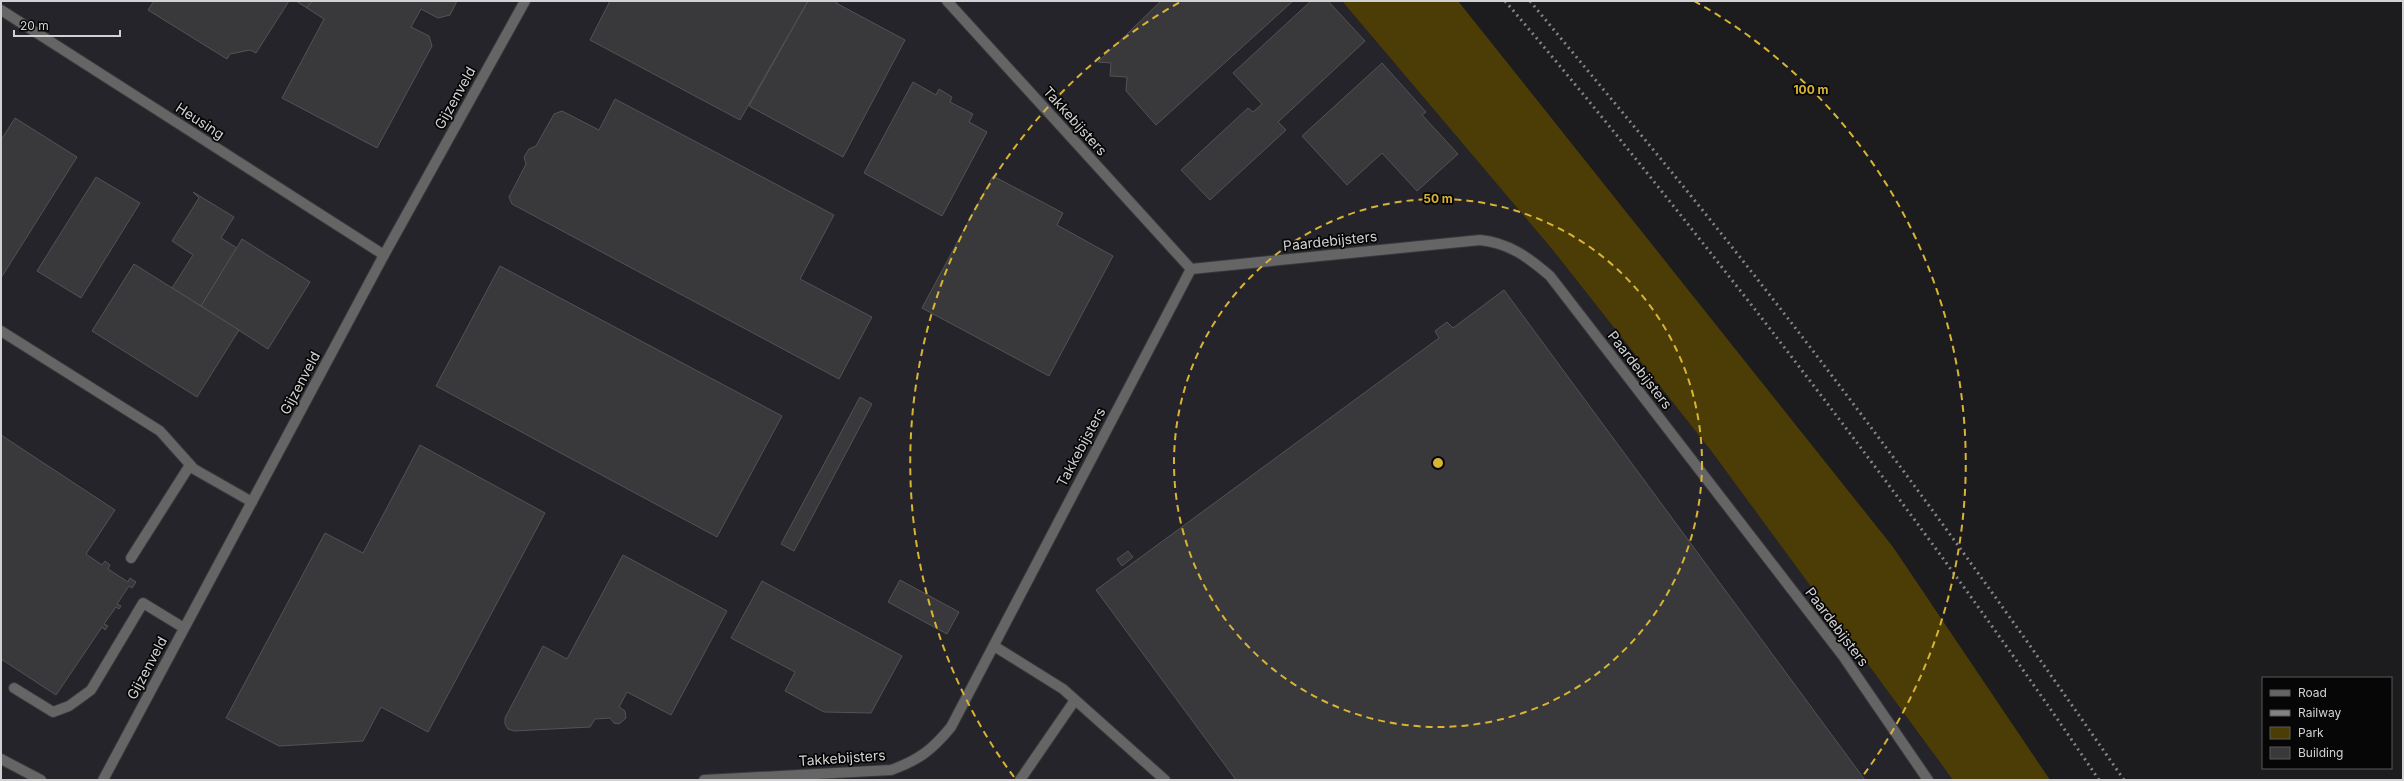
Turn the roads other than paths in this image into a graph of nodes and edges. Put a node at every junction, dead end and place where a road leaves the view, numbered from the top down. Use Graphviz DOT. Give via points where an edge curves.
graph roads {
  1 [pos="525,1"];
  2 [pos="947,1"];
  3 [pos="1,10"];
  4 [pos="384,255"];
  5 [pos="1191,269"];
  6 [pos="1,330"];
  7 [pos="190,464"];
  8 [pos="252,502"];
  9 [pos="131,558"];
  10 [pos="184,628"];
  11 [pos="994,646"];
  12 [pos="14,688"];
  13 [pos="1075,700"];
  14 [pos="1,759"];
  15 [pos="766,778"];
  16 [pos="41,780"];
  17 [pos="103,780"];
  18 [pos="704,780"];
  19 [pos="1020,780"];
  20 [pos="1166,780"];
  21 [pos="1928,780"];
  1 -- 4 [label="street, Gijzenveld"];
  2 -- 5 [label="street, Takkebijsters"];
  3 -- 4 [label="street, Heusing"];
  4 -- 8 [label="street, Gijzenveld"];
  5 -- 11 [label="street, Takkebijsters"];
  5 -- 21 [label="street, Paardebijsters" via="1480,240 1497,242 1513,248 1532,260 1550,276 1843,656"];
  6 -- 7 [label="street" via="160,431"];
  7 -- 8 [label="street" via="194,469"];
  7 -- 9 [label="street"];
  8 -- 10 [label="street, Gijzenveld"];
  10 -- 12 [label="street" via="143,603 90,690 69,706 54,712"];
  10 -- 17 [label="street, Gijzenveld"];
  11 -- 13 [label="street" via="1063,689"];
  11 -- 15 [label="street, Takkebijsters" via="951,727 934,748 914,761 891,770"];
  13 -- 19 [label="street"];
  13 -- 20 [label="street"];
  14 -- 16 [label="street"];
  15 -- 18 [label="street, Takkebijsters"];
}
